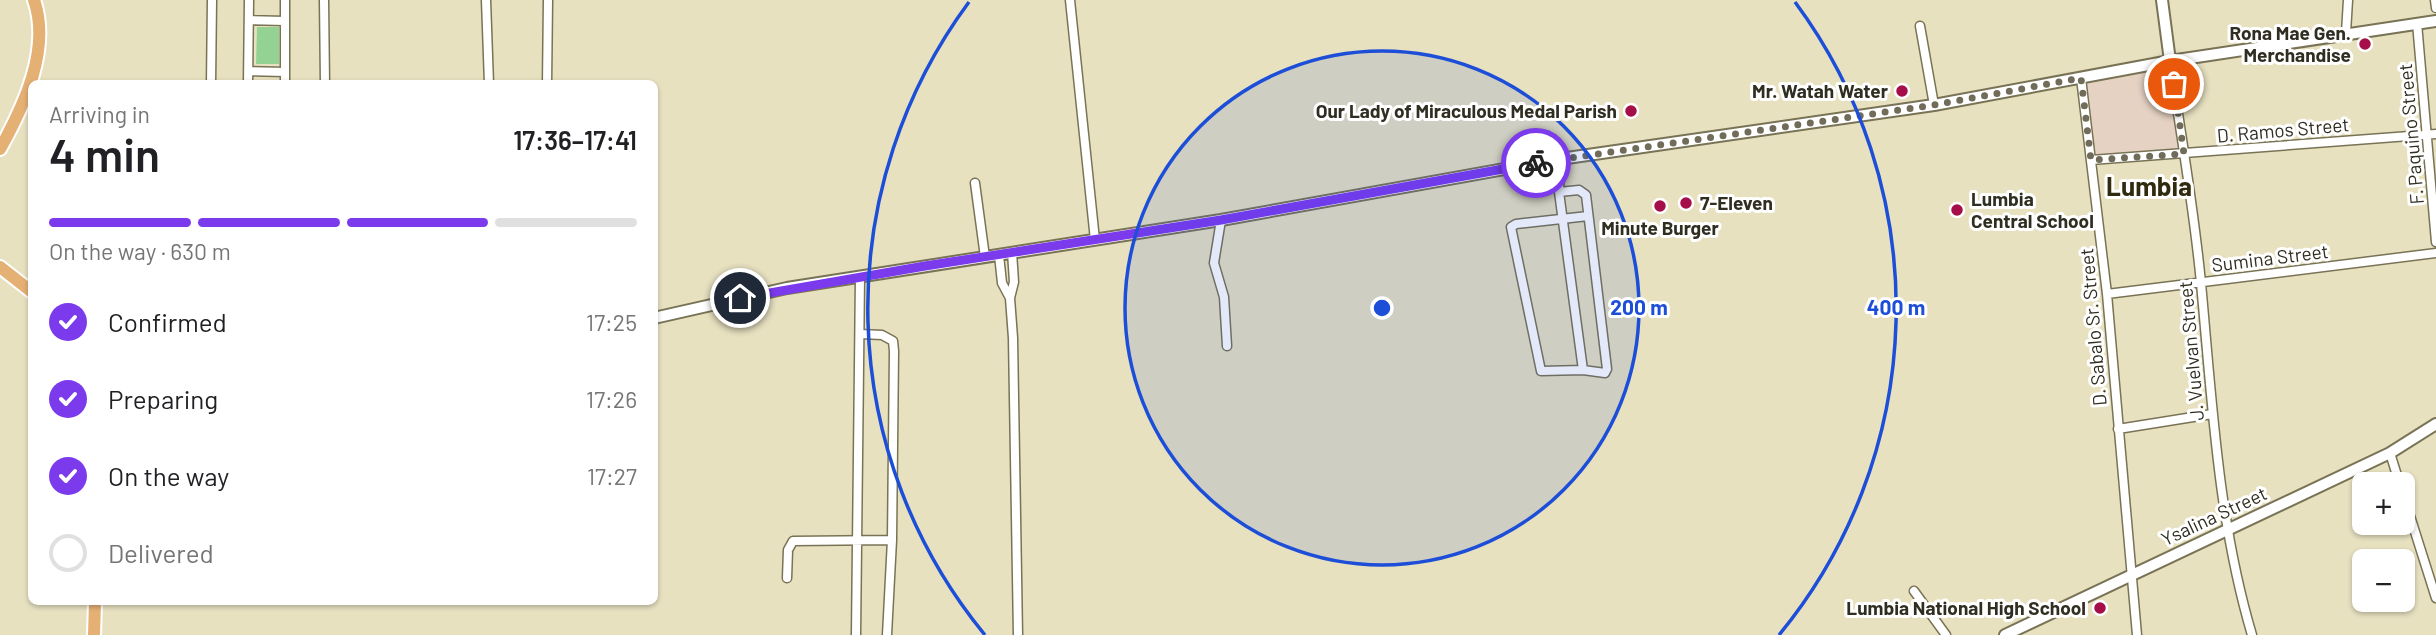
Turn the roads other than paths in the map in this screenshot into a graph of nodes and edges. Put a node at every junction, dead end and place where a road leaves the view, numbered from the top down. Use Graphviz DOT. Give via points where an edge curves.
graph roads {
  1 [pos="34,0"];
  2 [pos="212,0"];
  3 [pos="249,0"];
  4 [pos="285,0"];
  5 [pos="324,0"];
  6 [pos="486,0"];
  7 [pos="548,0"];
  8 [pos="1070,0"];
  9 [pos="2162,0"];
  10 [pos="2348,0"];
  11 [pos="2435,0"];
  12 [pos="2436,8"];
  13 [pos="249,20"];
  14 [pos="285,20"];
  15 [pos="2436,21"];
  16 [pos="2417,23"];
  17 [pos="1920,26"];
  18 [pos="2346,33"];
  19 [pos="2170,61"];
  20 [pos="248,72"];
  21 [pos="285,72"];
  22 [pos="2081,78"];
  23 [pos="29,80"];
  24 [pos="211,80"];
  25 [pos="248,80"];
  26 [pos="285,80"];
  27 [pos="325,80"];
  28 [pos="489,80"];
  29 [pos="547,80"];
  30 [pos="28,83"];
  31 [pos="1934,105"];
  32 [pos="2431,134"];
  33 [pos="0,149"];
  34 [pos="2184,154"];
  35 [pos="1560,159"];
  36 [pos="2091,160"];
  37 [pos="975,183"];
  38 [pos="1559,192"];
  39 [pos="1588,216"];
  40 [pos="1563,219"];
  41 [pos="1221,220"];
  42 [pos="1095,240"];
  43 [pos="2436,242"];
  44 [pos="1012,253"];
  45 [pos="2436,253"];
  46 [pos="999,255"];
  47 [pos="985,257"];
  48 [pos="0,267"];
  49 [pos="860,276"];
  50 [pos="2201,282"];
  51 [pos="28,289"];
  52 [pos="2107,295"];
  53 [pos="1010,298"];
  54 [pos="658,317"];
  55 [pos="860,334"];
  56 [pos="1227,346"];
  57 [pos="1583,370"];
  58 [pos="2212,414"];
  59 [pos="2436,424"];
  60 [pos="2118,429"];
  61 [pos="2389,453"];
  62 [pos="2396,472"];
  63 [pos="2227,528"];
  64 [pos="2415,532"];
  65 [pos="857,539"];
  66 [pos="892,540"];
  67 [pos="2133,574"];
  68 [pos="787,578"];
  69 [pos="1914,591"];
  70 [pos="2436,598"];
  71 [pos="95,605"];
  72 [pos="94,635"];
  73 [pos="856,635"];
  74 [pos="887,635"];
  75 [pos="1018,635"];
  76 [pos="1946,635"];
  77 [pos="2005,635"];
  78 [pos="2137,635"];
  79 [pos="2252,635"];
  1 -- 23 [label="main road" via="41,18 41,39"];
  2 -- 24 [label="street"];
  3 -- 13 [label="street"];
  4 -- 14 [label="street"];
  5 -- 27 [label="street"];
  6 -- 28 [label="street"];
  7 -- 29 [label="street"];
  8 -- 42 [label="street"];
  9 -- 19 [label="street"];
  10 -- 18 [label="street"];
  11 -- 12 [label="street"];
  13 -- 14 [label="street"];
  13 -- 20 [label="street"];
  14 -- 21 [label="street"];
  15 -- 16 [label="street"];
  16 -- 18 [label="street"];
  16 -- 32 [label="street, F. Paquino Street"];
  17 -- 31 [label="street"];
  18 -- 19 [label="street"];
  19 -- 22 [label="street"];
  19 -- 34 [label="street, J. Vuelvan Street"];
  20 -- 21 [label="street"];
  20 -- 25 [label="street"];
  21 -- 26 [label="street"];
  22 -- 31 [label="street"];
  22 -- 36 [label="street, D. Sabalo Sr. Street"];
  30 -- 33 [label="main road"];
  31 -- 35 [label="street"];
  32 -- 34 [label="street, D. Ramos Street"];
  32 -- 43 [label="street, F. Paquino Street"];
  34 -- 36 [label="street, D. Ramos Street"];
  34 -- 50 [label="street, J. Vuelvan Street"];
  35 -- 38 [label="street"];
  35 -- 41 [label="street"];
  36 -- 52 [label="street, D. Sabalo Sr. Street"];
  37 -- 47 [label="street"];
  38 -- 39 [label="street" via="1584,191"];
  38 -- 40 [label="street"];
  39 -- 40 [label="street"];
  39 -- 57 [label="street" via="1608,369 1605,373"];
  40 -- 57 [label="street"];
  40 -- 57 [label="street" via="1516,224 1511,229 1539,370"];
  41 -- 42 [label="street"];
  41 -- 56 [label="street" via="1214,263 1224,297"];
  42 -- 44 [label="street"];
  44 -- 46 [label="street"];
  44 -- 53 [label="street"];
  45 -- 50 [label="street, Sumina Street"];
  46 -- 47 [label="street"];
  46 -- 53 [label="street" via="1002,283"];
  47 -- 49 [label="street"];
  48 -- 51 [label="main road"];
  49 -- 54 [label="street"];
  49 -- 55 [label="street"];
  50 -- 52 [label="street, Sumina Street"];
  50 -- 58 [label="street, J. Vuelvan Street"];
  52 -- 60 [label="street, D. Sabalo Sr. Street"];
  53 -- 75 [label="street"];
  55 -- 65 [label="street"];
  55 -- 66 [label="street" via="882,335 893,341"];
  58 -- 60 [label="street"];
  58 -- 63 [label="street, J. Vuelvan Street"];
  59 -- 61 [label="street, Ysalina Street"];
  60 -- 67 [label="street, D. Sabalo Sr. Street"];
  61 -- 62 [label="street"];
  61 -- 63 [label="street, Ysalina Street"];
  63 -- 67 [label="street, Ysalina Street"];
  63 -- 79 [label="street, J. Vuelvan Street"];
  64 -- 70 [label="street"];
  65 -- 66 [label="street"];
  65 -- 68 [label="street" via="793,541"];
  65 -- 73 [label="street"];
  66 -- 74 [label="street"];
  67 -- 77 [label="street, Ysalina Street"];
  67 -- 78 [label="street, D. Sabalo Sr. Street"];
  69 -- 76 [label="street"];
  71 -- 72 [label="main road"];
}
